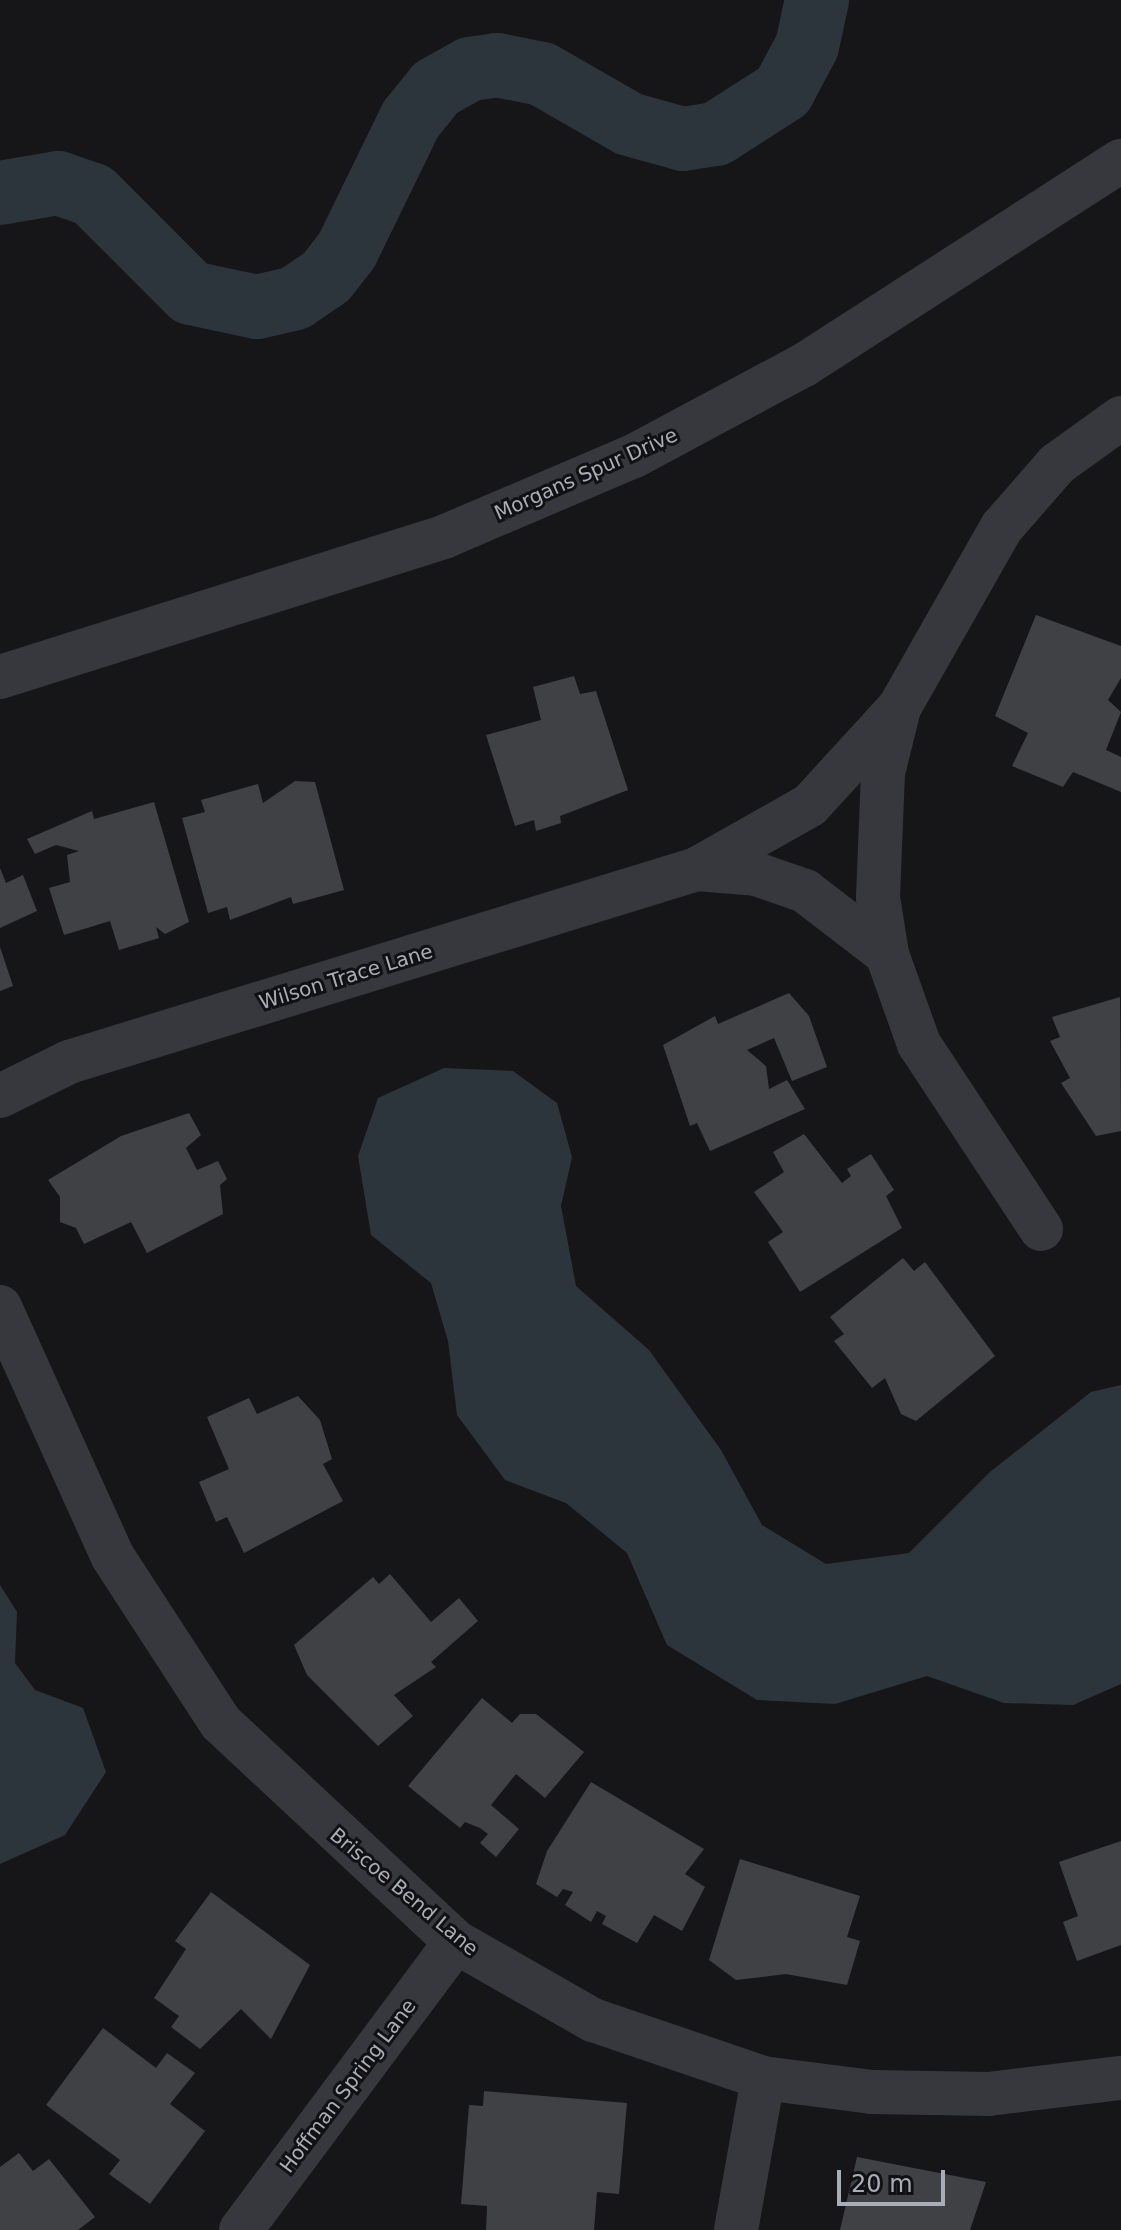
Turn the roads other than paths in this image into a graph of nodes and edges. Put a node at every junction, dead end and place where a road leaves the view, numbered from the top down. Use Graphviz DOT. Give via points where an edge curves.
graph roads {
  1 [pos="1116,177"];
  2 [pos="1121,418"];
  3 [pos="0,677"];
  4 [pos="899,708"];
  5 [pos="697,869"];
  6 [pos="887,954"];
  7 [pos="0,1096"];
  8 [pos="1041,1229"];
  9 [pos="0,1307"];
  10 [pos="456,1942"];
  11 [pos="763,2078"];
  12 [pos="1121,2078"];
  13 [pos="241,2230"];
  14 [pos="736,2230"];
  1 -- 3 [label="street, Morgans Spur Drive" via="804,365 634,456 446,536"];
  2 -- 4 [label="street" via="1057,464 1002,527 943,619"];
  4 -- 5 [label="street, Wilson Trace Lane" via="810,805"];
  4 -- 6 [label="street" via="877,838"];
  5 -- 6 [label="street, Wilson Trace Lane" via="756,874 805,891"];
  5 -- 7 [label="street, Wilson Trace Lane" via="69,1062"];
  6 -- 8 [label="street" via="942,1084"];
  9 -- 10 [label="street, Briscoe Bend Lane" via="113,1557 186,1675 279,1784"];
  10 -- 11 [label="street, Briscoe Bend Lane" via="593,2020"];
  10 -- 13 [label="street, Hoffman Spring Lane"];
  11 -- 12 [label="street, Briscoe Bend Lane" via="872,2092 988,2094"];
  11 -- 14 [label="street"];
}
